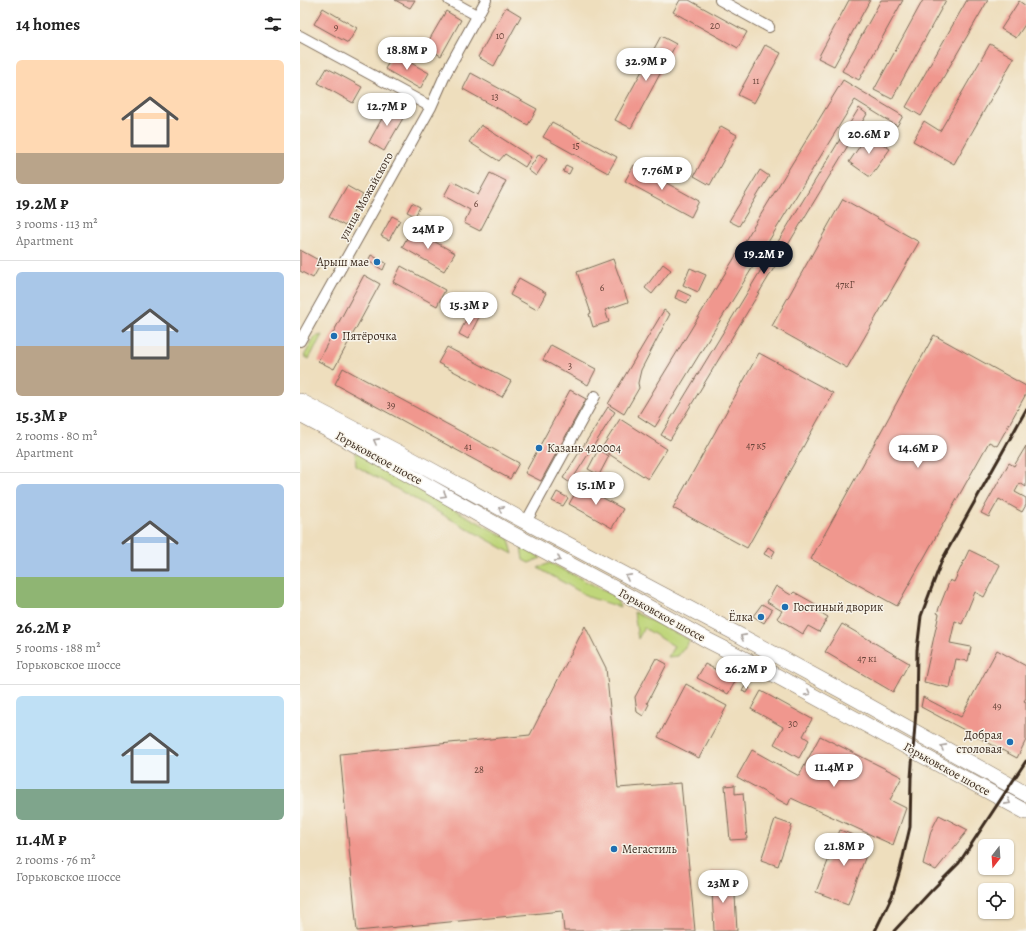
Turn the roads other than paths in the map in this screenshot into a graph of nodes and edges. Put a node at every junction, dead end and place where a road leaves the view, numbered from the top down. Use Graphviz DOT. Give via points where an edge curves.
graph roads {
  1 [pos="449,0"];
  2 [pos="486,0"];
  3 [pos="720,0"];
  4 [pos="478,16"];
  5 [pos="769,27"];
  6 [pos="300,36"];
  7 [pos="431,107"];
  8 [pos="300,341"];
  9 [pos="595,396"];
  10 [pos="300,401"];
  11 [pos="300,415"];
  12 [pos="526,522"];
  13 [pos="1026,794"];
  14 [pos="1026,812"];
  1 -- 4 [label="street"];
  2 -- 4 [label="street, улица Можайского"];
  3 -- 5 [label="street"];
  4 -- 7 [label="street, улица Можайского" via="446,72"];
  6 -- 7 [label="street"];
  7 -- 8 [label="street, улица Можайского"];
  9 -- 12 [label="street"];
  12 -- 10 [label="main road, Горьковское шоссе, one-way"];
  11 -- 14 [label="main road, Горьковское шоссе, one-way" via="529,544"];
  13 -- 12 [label="main road, Горьковское шоссе, one-way" via="829,684"];
}
